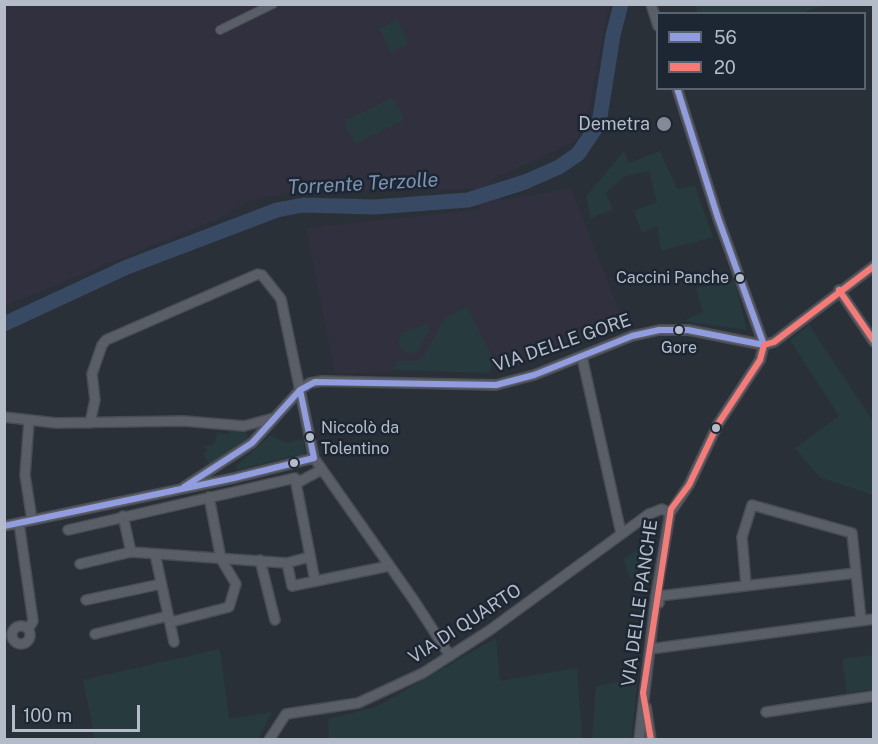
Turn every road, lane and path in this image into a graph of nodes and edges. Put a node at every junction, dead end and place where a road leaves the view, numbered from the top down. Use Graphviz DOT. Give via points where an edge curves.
graph roads {
  1 [pos="273,4"];
  2 [pos="651,4"];
  3 [pos="656,22"];
  4 [pos="220,30"];
  5 [pos="677,90"];
  6 [pos="873,266"];
  7 [pos="839,290"];
  8 [pos="873,342"];
  9 [pos="764,345"];
  10 [pos="582,357"];
  11 [pos="300,390"];
  12 [pos="4,417"];
  13 [pos="277,417"];
  14 [pos="304,417"];
  15 [pos="29,421"];
  16 [pos="90,423"];
  17 [pos="314,458"];
  18 [pos="225,462"];
  19 [pos="321,470"];
  20 [pos="234,478"];
  21 [pos="297,483"];
  22 [pos="184,487"];
  23 [pos="209,497"];
  24 [pos="670,513"];
  25 [pos="123,516"];
  26 [pos="32,520"];
  27 [pos="19,523"];
  28 [pos="4,526"];
  29 [pos="68,530"];
  30 [pos="621,532"];
  31 [pos="131,552"];
  32 [pos="155,554"];
  33 [pos="309,557"];
  34 [pos="221,559"];
  35 [pos="260,560"];
  36 [pos="287,563"];
  37 [pos="80,564"];
  38 [pos="389,566"];
  39 [pos="856,573"];
  40 [pos="315,581"];
  41 [pos="161,584"];
  42 [pos="746,585"];
  43 [pos="86,600"];
  44 [pos="654,612"];
  45 [pos="168,618"];
  46 [pos="873,619"];
  47 [pos="275,620"];
  48 [pos="861,620"];
  49 [pos="28,629"];
  50 [pos="95,634"];
  51 [pos="9,636"];
  52 [pos="174,642"];
  53 [pos="650,649"];
  54 [pos="450,656"];
  55 [pos="644,693"];
  56 [pos="873,696"];
  57 [pos="766,712"];
  58 [pos="269,740"];
  59 [pos="639,740"];
  60 [pos="651,740"];
  1 -- 4 [label="street"];
  2 -- 3 [label="street"];
  5 -- 9 [label="street"];
  6 -- 7 [label="street"];
  7 -- 8 [label="street"];
  7 -- 9 [label="street" via="774,342"];
  9 -- 10 [label="street, VIA DELLE GORE" via="688,330 659,330 632,336"];
  9 -- 24 [label="street, VIA DELLE PANCHE" via="760,360 717,424 689,485"];
  10 -- 11 [label="street, VIA DELLE GORE" via="496,385 322,381"];
  10 -- 30 [label="street"];
  11 -- 13 [label="street, VIA DELLE GORE"];
  11 -- 14 [label="street"];
  11 -- 16 [label="street" via="281,299 258,274 106,340 92,374 95,400"];
  12 -- 15 [label="street"];
  13 -- 14 [label="street" via="295,409"];
  13 -- 16 [label="street" via="244,426 184,421"];
  13 -- 18 [label="street, VIA DELLE GORE" via="252,444"];
  14 -- 17 [label="street"];
  15 -- 16 [label="street"];
  15 -- 26 [label="street" via="25,474"];
  17 -- 19 [label="street"];
  17 -- 20 [label="street"];
  18 -- 20 [label="street"];
  18 -- 22 [label="street, VIA DELLE GORE"];
  19 -- 21 [label="street"];
  19 -- 38 [label="street"];
  20 -- 22 [label="street"];
  21 -- 23 [label="street" via="295,478"];
  21 -- 33 [label="street"];
  22 -- 26 [label="street"];
  23 -- 25 [label="street"];
  23 -- 34 [label="street"];
  24 -- 30 [label="street, VIA DI QUARTO" via="657,510"];
  24 -- 44 [label="street, VIA DELLE PANCHE"];
  25 -- 29 [label="street"];
  25 -- 31 [label="street"];
  26 -- 27 [label="street"];
  27 -- 28 [label="street"];
  27 -- 49 [label="street" via="33,621"];
  30 -- 54 [label="street, VIA DI QUARTO"];
  31 -- 32 [label="street"];
  31 -- 37 [label="street"];
  32 -- 34 [label="street"];
  32 -- 41 [label="street"];
  33 -- 36 [label="street"];
  33 -- 40 [label="street"];
  34 -- 35 [label="street"];
  34 -- 45 [label="street" via="236,584 229,607 175,621"];
  35 -- 36 [label="street"];
  35 -- 47 [label="street"];
  36 -- 40 [label="street" via="292,586"];
  38 -- 40 [label="street"];
  38 -- 54 [label="street"];
  39 -- 42 [label="street"];
  39 -- 42 [label="street" via="852,533 752,505 742,537"];
  39 -- 48 [label="street"];
  41 -- 43 [label="street"];
  41 -- 45 [label="street"];
  42 -- 44 [label="street" via="659,596"];
  44 -- 53 [label="street, VIA DELLE PANCHE"];
  45 -- 50 [label="street"];
  45 -- 52 [label="street"];
  46 -- 48 [label="street"];
  48 -- 53 [label="street"];
  49 -- 51 [label="street" via="16,628"];
  49 -- 51 [label="street" via="26,643 18,644"];
  53 -- 55 [label="street, VIA DELLE PANCHE"];
  54 -- 58 [label="street, VIA DI QUARTO" via="358,703 286,714"];
  55 -- 59 [label="street, VIA DELLE PANCHE"];
  55 -- 60 [label="street"];
  56 -- 57 [label="street"];
}
